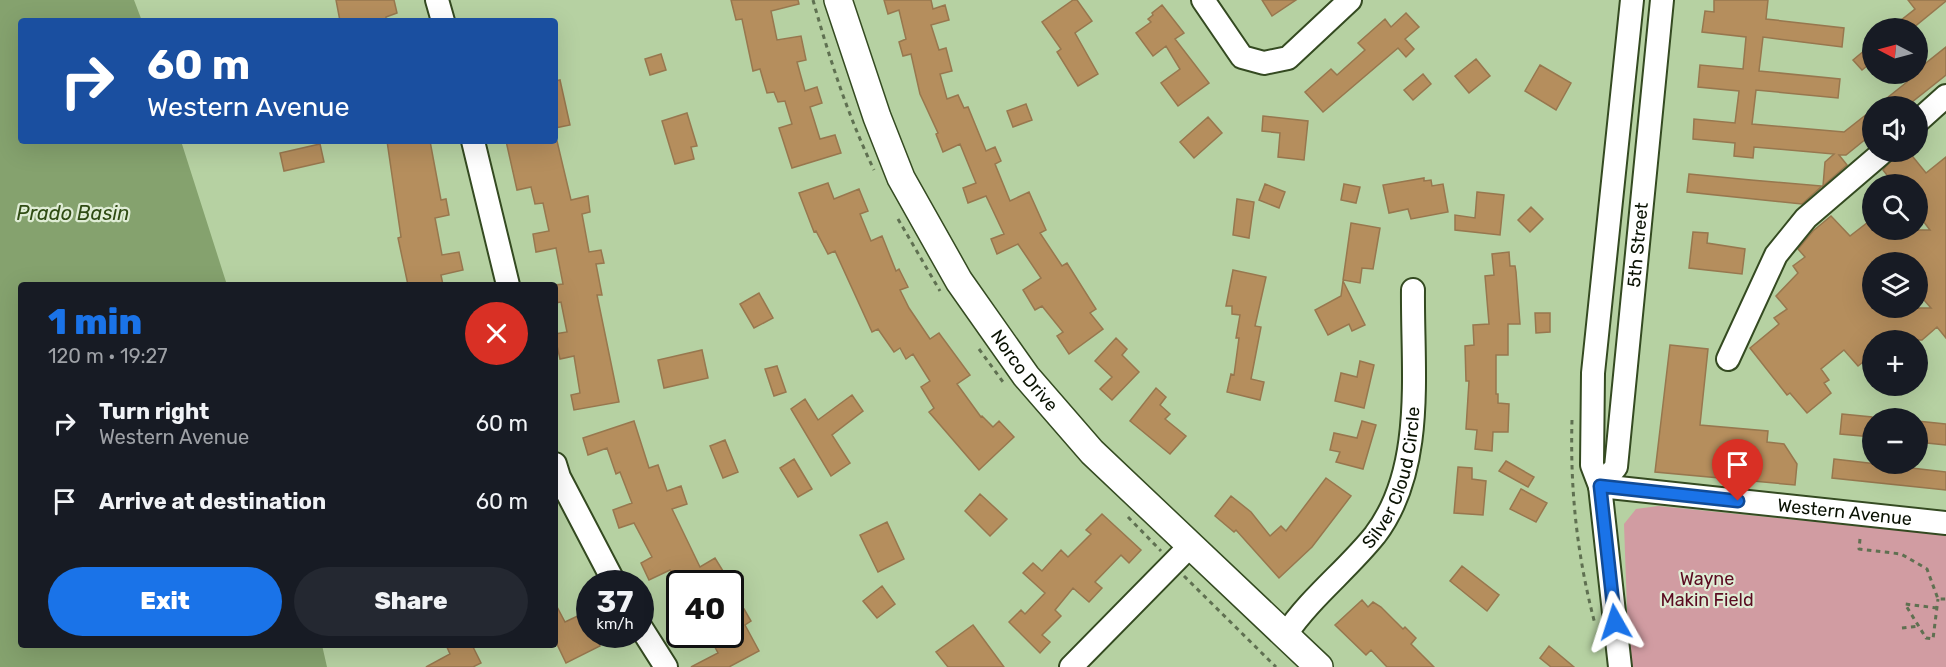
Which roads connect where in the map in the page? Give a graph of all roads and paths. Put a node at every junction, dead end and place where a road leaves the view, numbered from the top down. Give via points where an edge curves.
1 (437, 0) edge
2 (838, 0) edge
3 (1203, 0) edge
4 (1350, 0) edge
5 (1632, 0) edge
6 (1662, 0) edge
7 (441, 18) edge
8 (1946, 96) edge
9 (1928, 112) edge
10 (474, 144) edge
11 (1870, 162) edge
12 (507, 282) edge
13 (1413, 290) dead end
14 (1728, 359) dead end
15 (558, 472) edge
16 (1600, 486) junction
17 (1946, 523) edge
18 (1860, 539) dead end
19 (1190, 546) junction
20 (608, 570) edge
21 (1938, 599) junction
22 (1946, 599) edge
23 (1937, 608) junction
24 (1919, 626) junction
25 (1902, 628) dead end
26 (1286, 634) junction
27 (654, 648) edge
28 (666, 667) edge
29 (1071, 667) edge
30 (1319, 667) edge
31 (1620, 667) edge

1 - 7 street
2 - 19 main road, Norco Drive via 901,178 959,281 1026,376 1063,419
3 - 4 street via 1242,57 1264,63 1288,58
5 - 16 street, 5th Street via 1593,373 1592,465
6 - 16 street, 5th Street via 1616,467
8 - 9 street
10 - 12 street
11 - 14 street via 1806,218 1776,255
13 - 26 street, Silver Cloud Circle via 1412,441 1392,507 1374,535 1301,611
15 - 20 street
16 - 17 street, Western Avenue
16 - 31 street, 5th Street
18 - 21 path via 1859,549 1901,554 1927,569
19 - 26 main road, Norco Drive
19 - 29 street
21 - 22 path
21 - 23 path
23 - 24 path via 1933,639 1926,638
23 - 24 path via 1905,604
24 - 25 path
26 - 30 main road, Norco Drive
27 - 28 street

